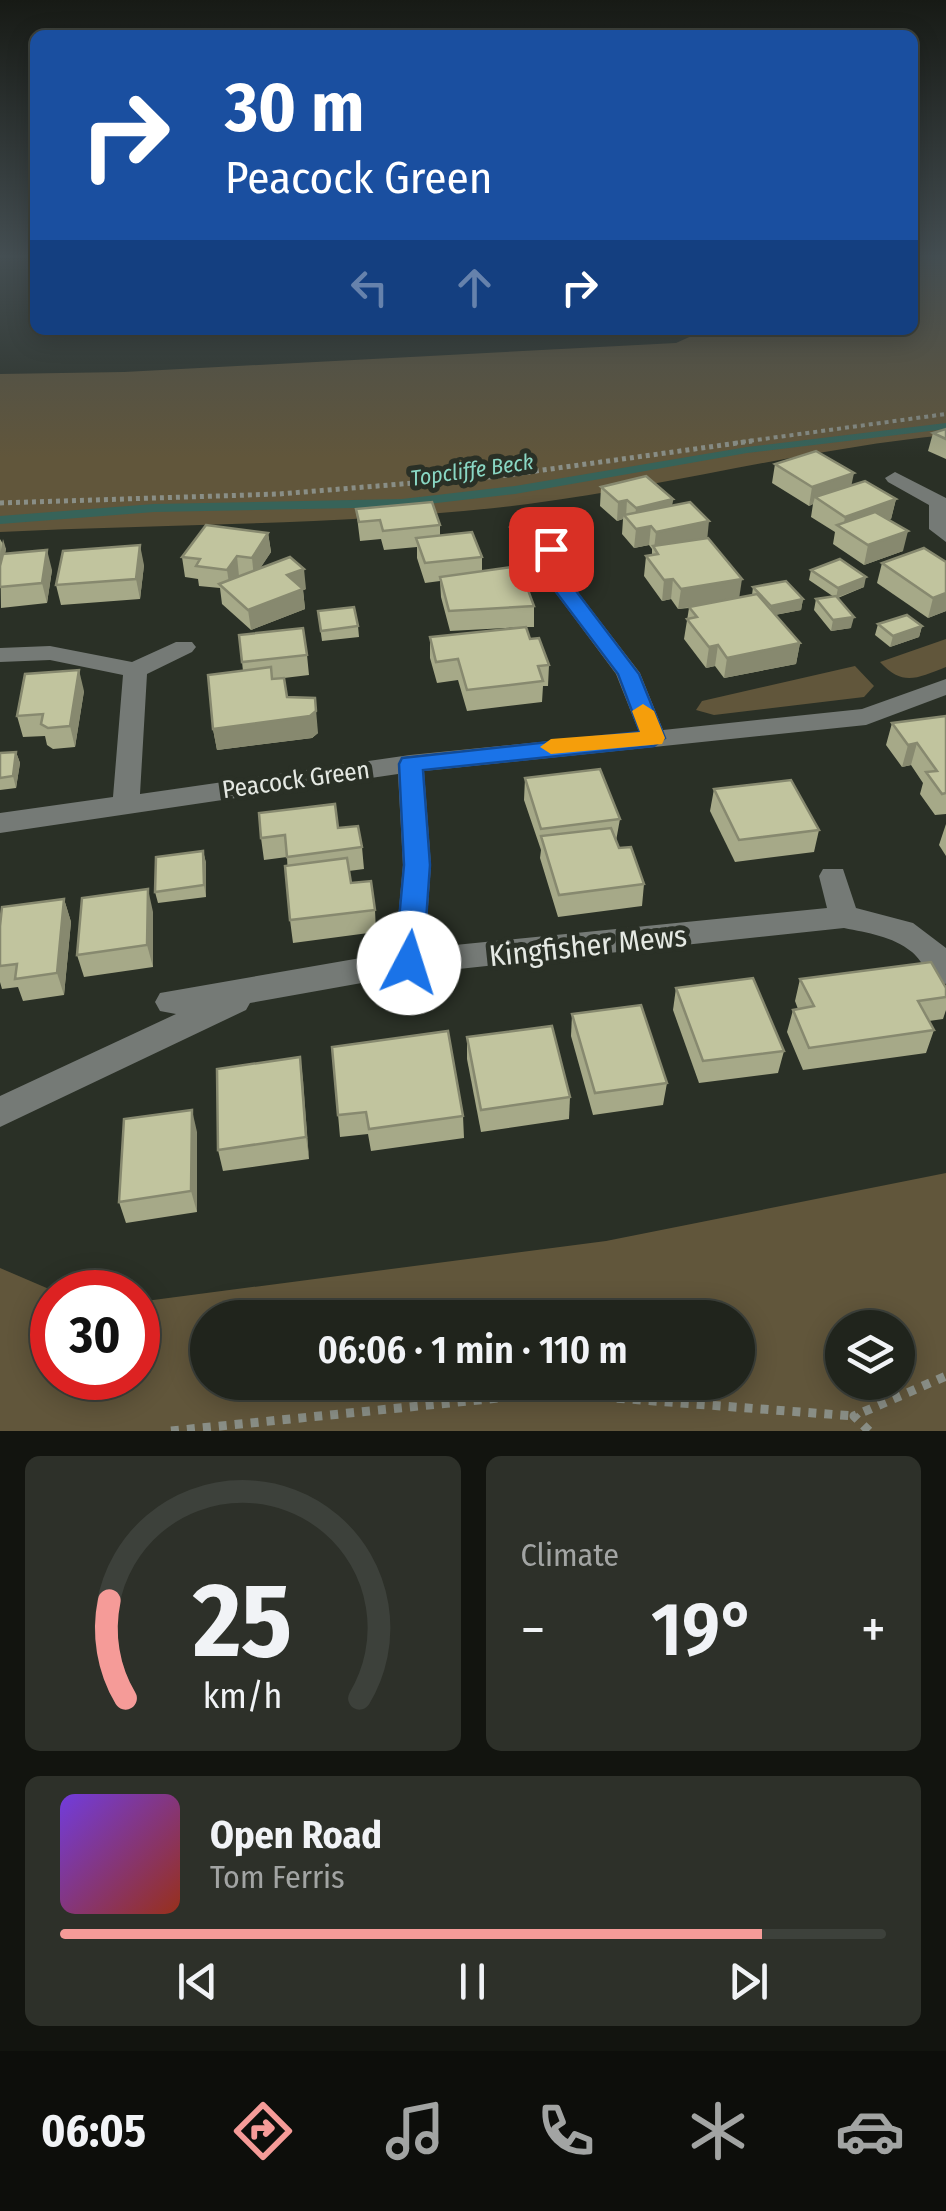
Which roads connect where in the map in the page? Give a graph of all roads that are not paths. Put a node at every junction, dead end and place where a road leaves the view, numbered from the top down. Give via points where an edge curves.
1 (895, 478) dead end
2 (518, 527) dead end
3 (946, 536) edge
4 (184, 647) dead end
5 (0, 654) edge
6 (135, 670) junction
7 (946, 686) edge
8 (654, 738) junction
9 (410, 764) junction
10 (126, 803) junction
11 (0, 823) edge
12 (832, 876) dead end
13 (844, 916) junction
14 (409, 963) junction
15 (946, 972) edge
16 (250, 993) junction
17 (171, 1002) dead end
18 (0, 1112) edge

1 - 3 street via 940,502 939,528
2 - 8 street via 551,549 563,588 628,674
4 - 6 street
5 - 6 street via 50,653
6 - 10 street
7 - 8 street, Peacock Green via 866,717
8 - 9 street, Peacock Green
9 - 10 street, Peacock Green
9 - 14 street via 417,865
10 - 11 street, Peacock Green
12 - 13 street
13 - 14 street, Kingfisher Mews
13 - 15 street, Kingfisher Mews via 907,930
14 - 16 street, Kingfisher Mews
16 - 17 street, Kingfisher Mews
16 - 18 street

